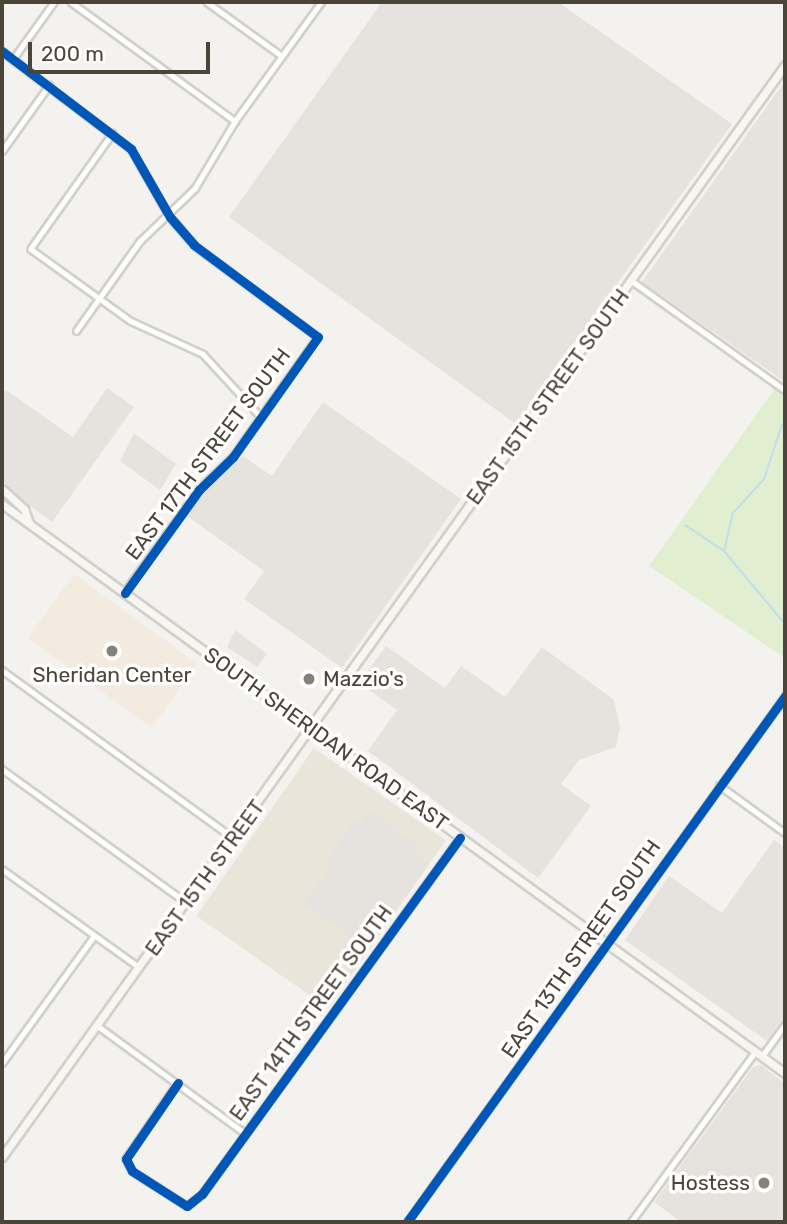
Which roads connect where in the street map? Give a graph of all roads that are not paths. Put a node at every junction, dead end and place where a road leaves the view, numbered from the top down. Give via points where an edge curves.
1 (54, 2) edge
2 (71, 2) edge
3 (207, 2) edge
4 (321, 2) edge
5 (2, 51) edge
6 (282, 56) junction
7 (13, 59) junction
8 (785, 65) edge
9 (49, 85) junction
10 (235, 121) junction
11 (113, 133) junction
12 (2, 151) edge
13 (170, 217) junction
14 (632, 281) junction
15 (99, 299) junction
16 (75, 331) dead end
17 (785, 390) edge
18 (261, 417) junction
19 (2, 489) edge
20 (2, 504) edge
21 (29, 524) junction
22 (124, 593) junction
23 (2, 670) edge
24 (785, 696) edge
25 (311, 728) junction
26 (2, 769) edge
27 (719, 785) junction
28 (785, 834) edge
29 (460, 837) junction
30 (234, 838) junction
31 (2, 869) edge
32 (186, 903) junction
33 (94, 936) junction
34 (608, 944) junction
35 (139, 968) junction
36 (785, 1024) edge
37 (98, 1026) junction
38 (759, 1054) junction
39 (2, 1063) edge
40 (785, 1073) edge
41 (177, 1083) junction
42 (245, 1133) junction
43 (2, 1157) edge
44 (407, 1222) edge
45 (631, 1222) edge

1 - 7 street
2 - 10 street
3 - 6 street
4 - 6 street
5 - 7 street
6 - 10 street
7 - 9 street
8 - 14 main road, EAST 15TH STREET SOUTH
9 - 11 street
9 - 12 street
10 - 13 street via 195,188
11 - 13 street via 146,170
11 - 15 street via 31,249
13 - 15 street via 140,242
13 - 18 street, EAST 17TH STREET SOUTH via 205,255 318,337
14 - 17 street
14 - 25 main road, EAST 15TH STREET SOUTH
15 - 16 street
15 - 18 street via 131,321 203,354
18 - 22 street, EAST 17TH STREET SOUTH via 233,457 198,490
19 - 21 main road via 24,509
20 - 21 main road, SOUTH SHERIDAN ROAD EAST
21 - 22 main road, SOUTH SHERIDAN ROAD EAST
22 - 25 main road, SOUTH SHERIDAN ROAD EAST
23 - 30 street
24 - 27 street, EAST 13TH STREET SOUTH
25 - 29 main road, SOUTH SHERIDAN ROAD EAST
25 - 30 main road, EAST 15TH STREET
26 - 32 street
27 - 28 street
27 - 34 street, EAST 13TH STREET SOUTH
29 - 34 main road, SOUTH SHERIDAN ROAD EAST
29 - 42 street, EAST 14TH STREET SOUTH
30 - 32 main road, EAST 15TH STREET
31 - 33 street
32 - 35 main road, EAST 15TH STREET
33 - 35 street
33 - 39 street
34 - 38 main road, SOUTH SHERIDAN ROAD EAST
34 - 44 street, EAST 13TH STREET SOUTH
35 - 37 main road, EAST 15TH STREET
36 - 38 street
37 - 41 street
37 - 43 main road
38 - 40 main road, SOUTH SHERIDAN ROAD EAST
38 - 45 street
41 - 42 street
41 - 42 street, EAST 14TH STREET SOUTH via 126,1159 132,1171 187,1206 202,1194

